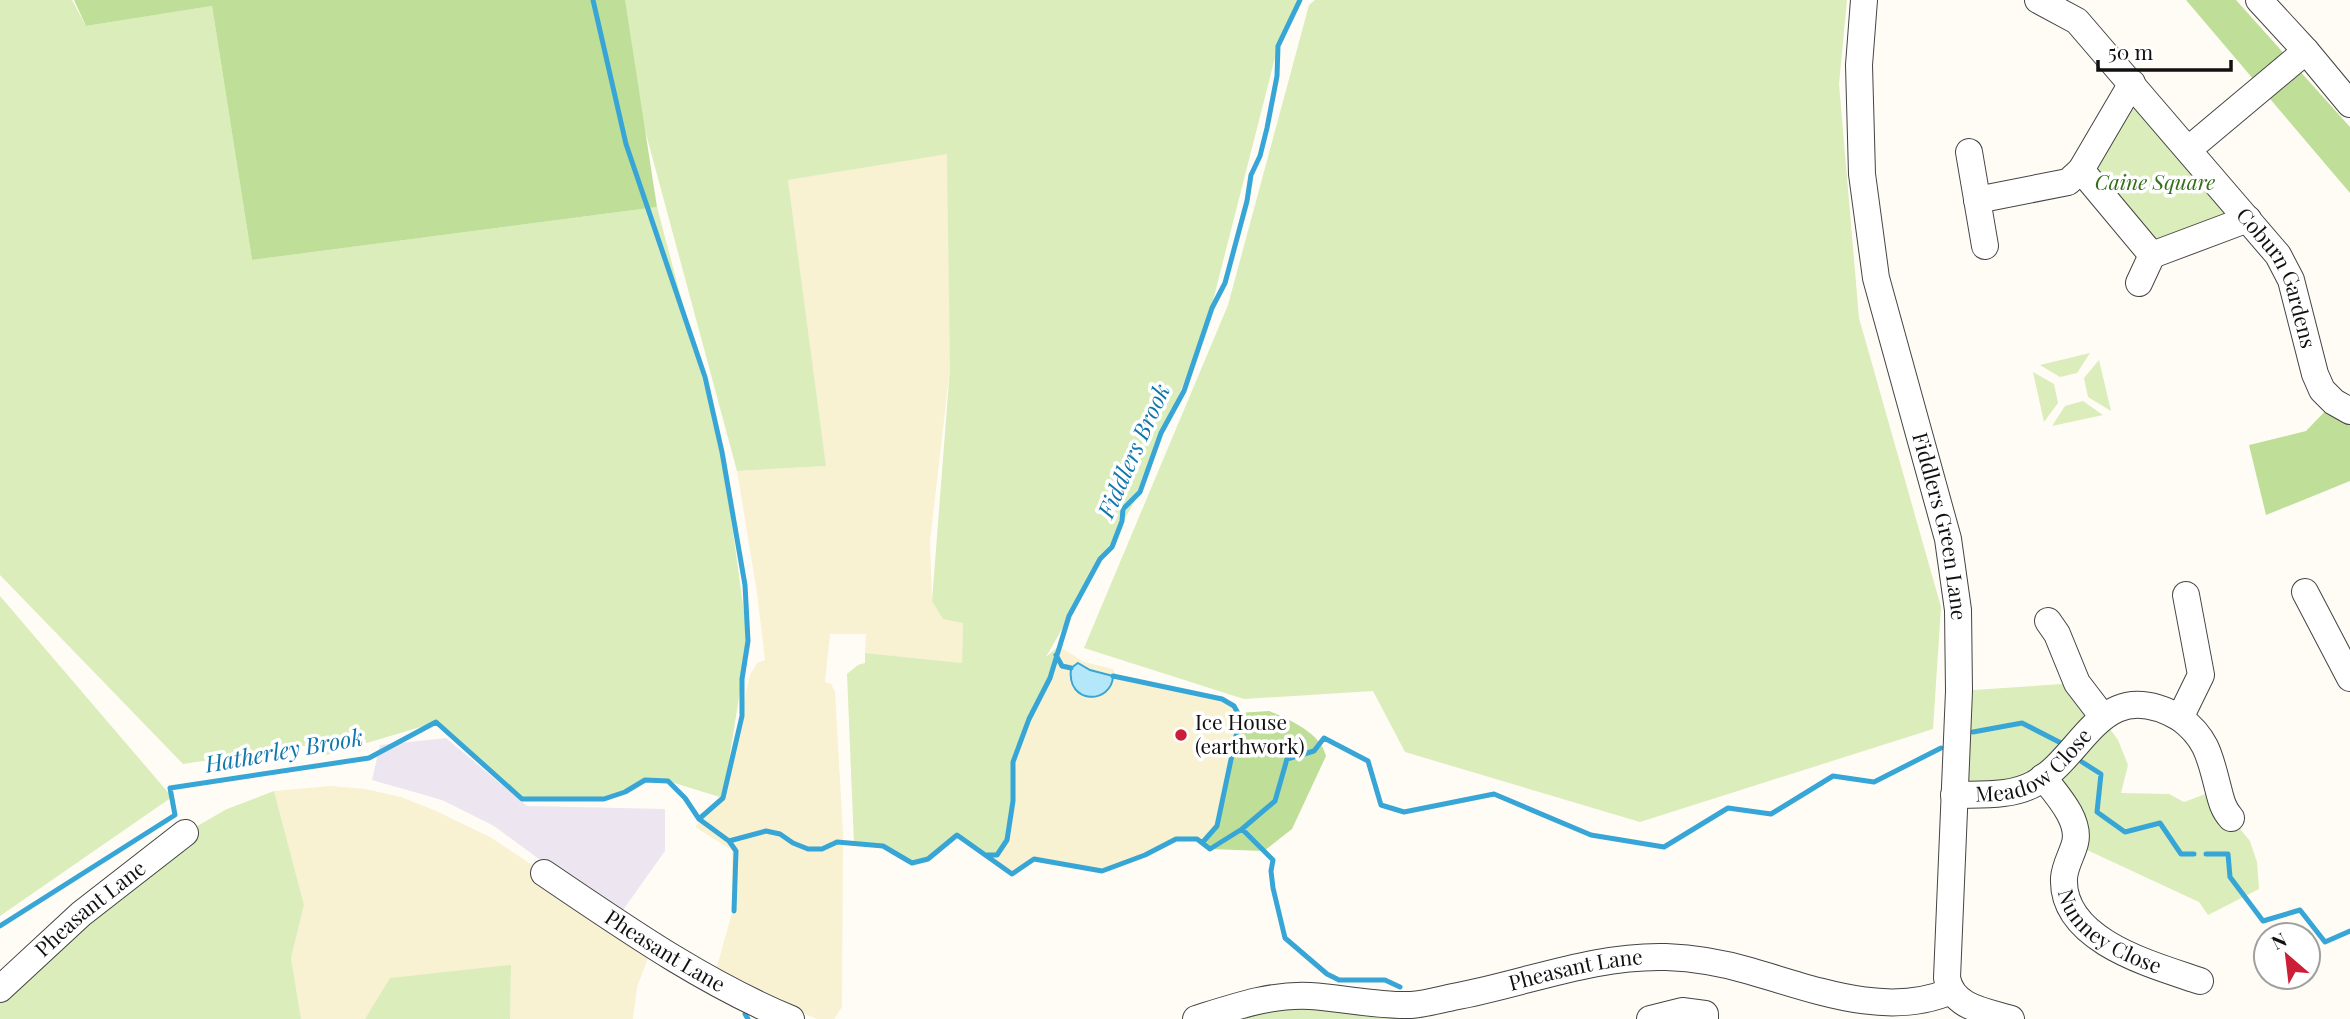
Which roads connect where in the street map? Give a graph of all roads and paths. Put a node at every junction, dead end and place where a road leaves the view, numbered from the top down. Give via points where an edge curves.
1 (1864, 0) edge
2 (2038, 0) edge
3 (2259, 0) edge
4 (2306, 51) junction
5 (2132, 83) junction
6 (2350, 104) edge
7 (2189, 149) junction
8 (1969, 152) dead end
9 (2081, 170) junction
10 (1977, 200) junction
11 (2248, 219) junction
12 (1985, 246) dead end
13 (2152, 255) junction
14 (2139, 283) dead end
15 (2350, 411) edge
16 (2305, 592) dead end
17 (2196, 609) dead end
18 (2059, 629) dead end
19 (2350, 678) edge
20 (2103, 717) junction
21 (2180, 718) junction
22 (2043, 777) junction
23 (1954, 795) junction
24 (2231, 818) dead end
25 (185, 833) dead end
26 (544, 873) dead end
27 (2200, 981) dead end
28 (0, 989) edge
29 (1951, 991) junction
30 (1711, 1017) edge
31 (791, 1019) edge
32 (1196, 1019) edge
33 (1650, 1019) edge
34 (2011, 1019) edge

1 - 23 street, Fiddlers Green Lane via 1859,65 1862,174 1876,278 1948,540 1958,610
2 - 5 street, Coburn Gardens via 2077,21
3 - 4 street
4 - 6 street
4 - 7 street
5 - 7 street, Coburn Gardens
5 - 9 street
7 - 11 street, Coburn Gardens
8 - 10 street
9 - 10 street via 2068,183
9 - 13 street
10 - 12 street
11 - 13 street
11 - 15 street, Coburn Gardens via 2286,266 2322,390
13 - 14 street
16 - 19 street
17 - 21 street via 2201,675
18 - 20 street, Meadow Close via 2077,683
20 - 21 street, Meadow Close via 2123,708 2146,706
20 - 22 street, Meadow Close
21 - 24 street, Meadow Close via 2207,748 2222,805
22 - 23 street, Meadow Close via 2019,790
22 - 27 street, Nunney Close via 2075,828 2076,841 2064,876 2066,898 2076,917 2110,945
23 - 29 street, Fiddlers Green Lane via 1947,970
25 - 28 street, Pheasant Lane via 81,914
26 - 31 street, Pheasant Lane via 684,966
29 - 32 street, Pheasant Lane via 1936,999 1862,1000 1804,989 1724,964 1638,958 1411,1005 1287,997 1250,1001
29 - 34 street via 1965,1005
30 - 33 street via 1682,1011

